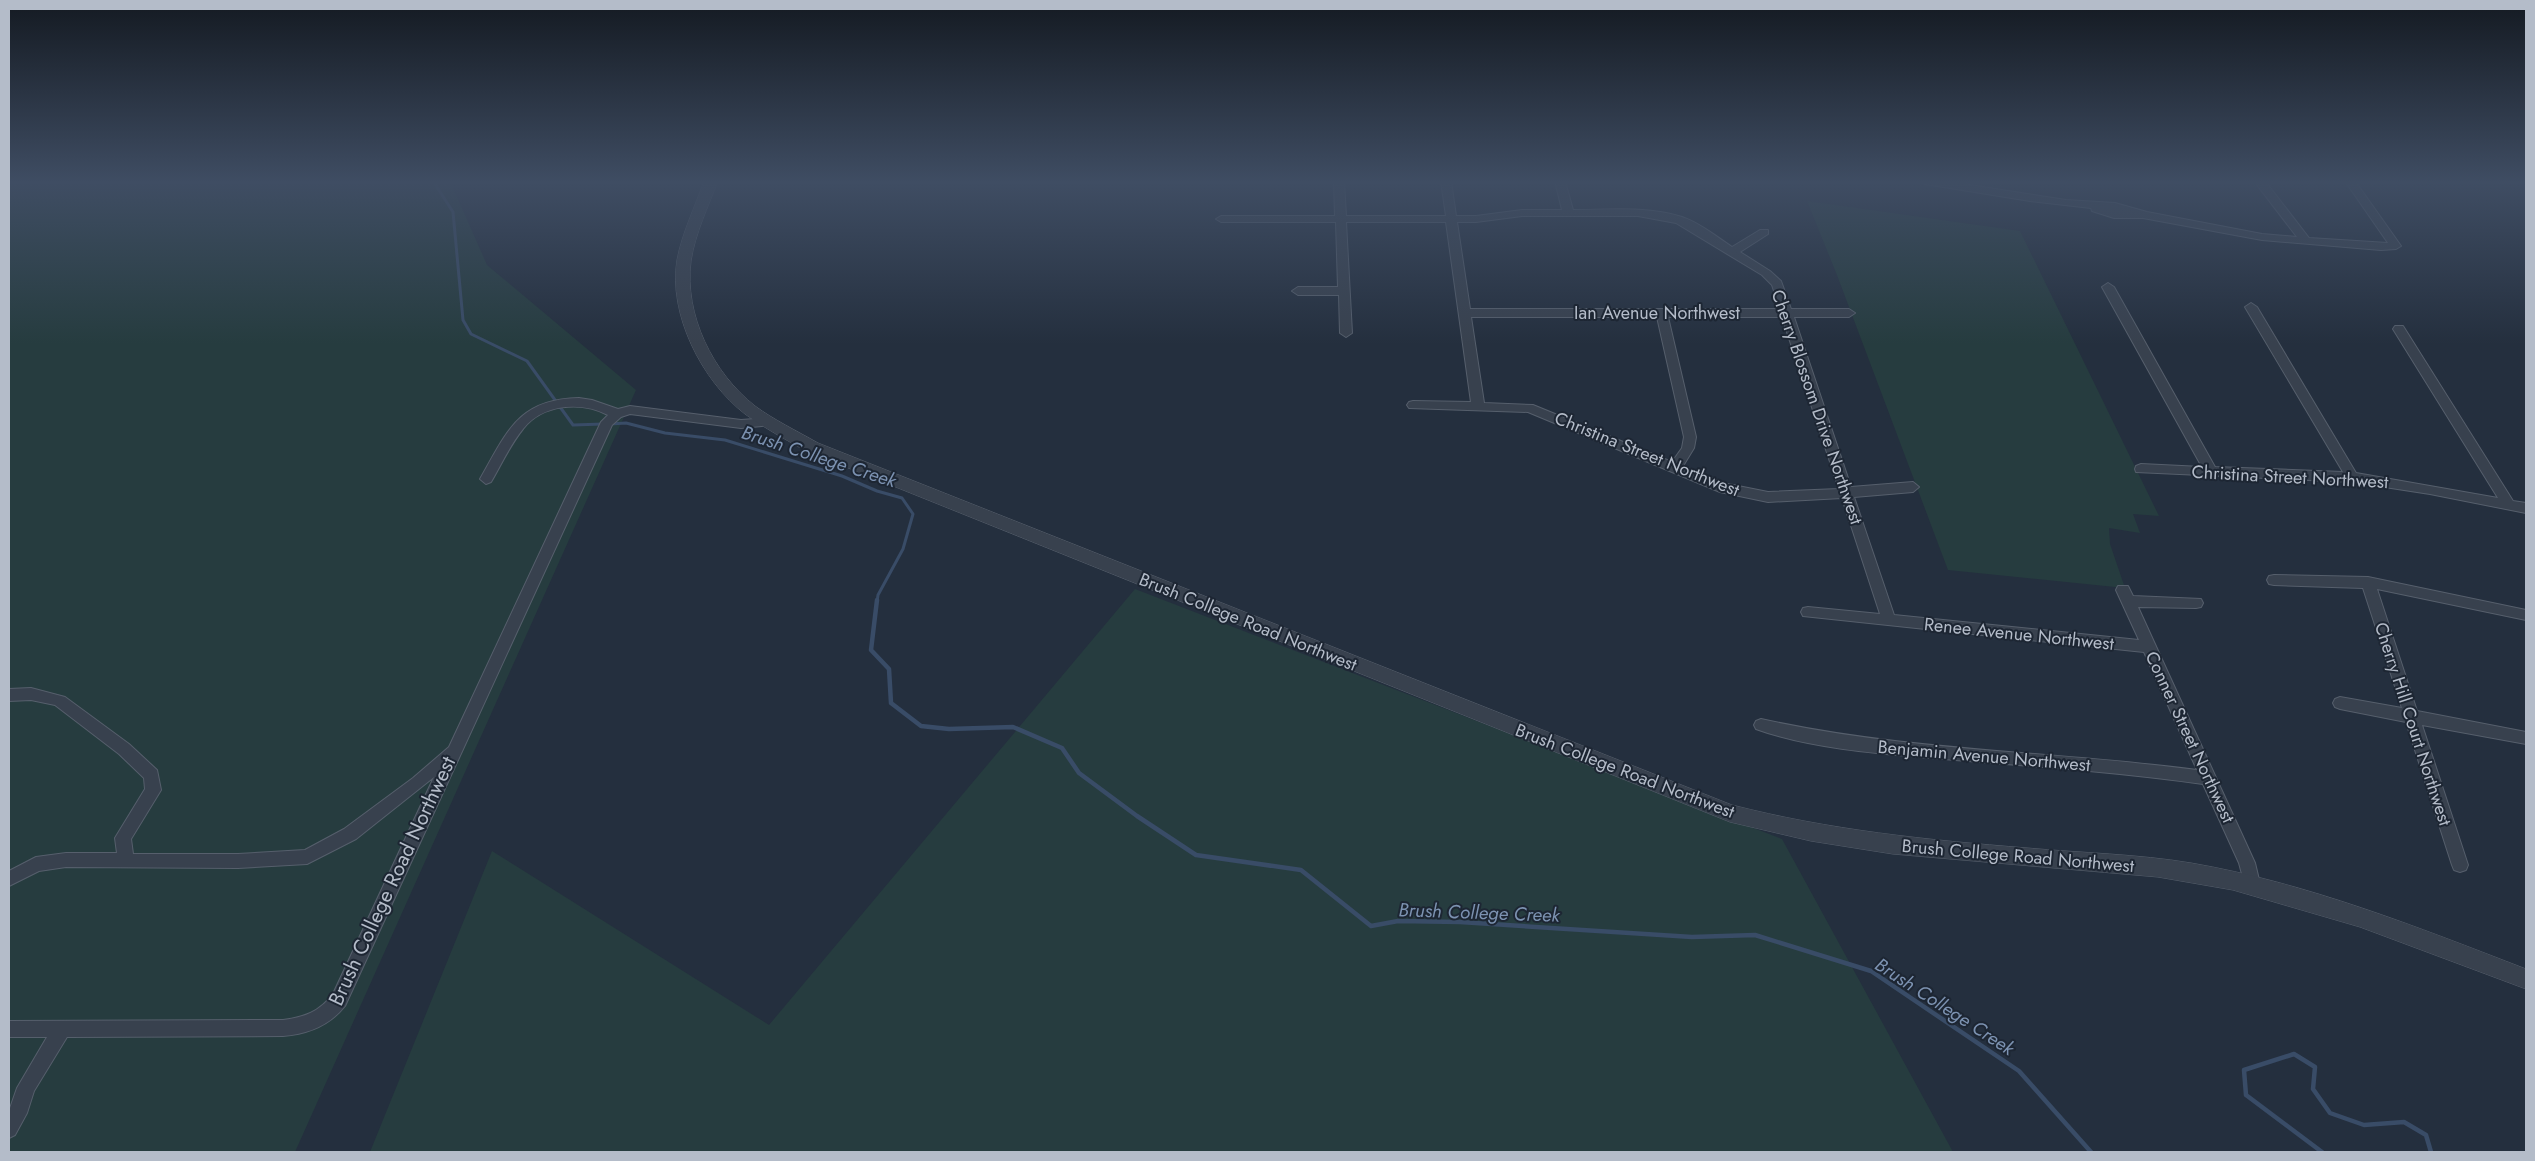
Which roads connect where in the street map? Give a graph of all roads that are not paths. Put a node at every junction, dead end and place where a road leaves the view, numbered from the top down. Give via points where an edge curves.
1 (691, 235) edge
2 (1341, 235) edge
3 (1453, 235) edge
4 (1704, 235) edge
5 (1759, 235) edge
6 (2257, 235) edge
7 (2301, 235) edge
8 (2388, 235) edge
9 (2306, 241) junction
10 (1732, 252) junction
11 (2108, 287) dead end
12 (1298, 291) dead end
13 (1344, 291) junction
14 (2251, 307) dead end
15 (1465, 313) junction
16 (1788, 313) junction
17 (1849, 313) dead end
18 (1662, 314) junction
19 (2399, 329) dead end
20 (1346, 334) dead end
21 (1413, 405) dead end
22 (1478, 405) junction
23 (617, 414) junction
24 (764, 419) junction
25 (1675, 468) junction
26 (2141, 469) dead end
27 (2211, 471) junction
28 (2352, 477) junction
29 (486, 479) dead end
30 (1913, 487) dead end
31 (1846, 491) junction
32 (2509, 505) junction
33 (2526, 508) edge
34 (2274, 580) dead end
35 (2368, 582) junction
36 (2196, 603) dead end
37 (1808, 612) dead end
38 (2526, 615) edge
39 (1889, 620) junction
40 (2149, 647) junction
41 (9, 694) edge
42 (2340, 703) dead end
43 (2411, 716) junction
44 (1761, 725) dead end
45 (2526, 738) edge
46 (456, 748) junction
47 (2208, 778) junction
48 (126, 861) junction
49 (2460, 865) dead end
50 (9, 879) edge
51 (2252, 884) junction
52 (2526, 979) edge
53 (9, 1029) edge
54 (62, 1029) junction
55 (9, 1129) edge

1 - 24 street, Brush College Road Northwest via 684,261 683,287 692,330 706,359 727,387
2 - 13 street
3 - 15 street
4 - 10 street, Cherry Blossom Drive Northwest
5 - 10 street
6 - 9 street
7 - 9 street
8 - 9 street via 2396,246
10 - 16 street, Cherry Blossom Drive Northwest via 1766,273 1777,284
11 - 27 street
12 - 13 street
13 - 20 street
14 - 28 street
15 - 18 street, Ian Avenue Northwest
15 - 22 street
16 - 17 street, Ian Avenue Northwest
16 - 18 street, Ian Avenue Northwest
16 - 31 street, Cherry Blossom Drive Northwest
18 - 25 street via 1690,437 1688,448
19 - 32 street
21 - 22 street, Christina Street Northwest
22 - 25 street, Christina Street Northwest via 1529,408
23 - 24 street via 630,410 649,411 741,424 758,423
23 - 29 street via 608,408 586,403 558,404 539,409 518,426
23 - 46 street, Brush College Road Northwest via 604,426
24 - 51 street, Brush College Road Northwest via 797,440 863,468 1730,812 1830,836 1901,846 2156,868
25 - 31 street, Christina Street Northwest via 1720,487 1768,497
26 - 27 street, Christina Street Northwest
27 - 28 street, Christina Street Northwest
28 - 32 street, Christina Street Northwest
30 - 31 street, Christina Street Northwest
31 - 39 street, Cherry Blossom Drive Northwest
32 - 33 street, Christina Street Northwest
34 - 35 street
35 - 38 street via 2424,591
35 - 43 street, Cherry Hill Court Northwest
36 - 40 street, Conner Street Northwest via 2125,596
37 - 39 street, Renee Avenue Northwest
39 - 40 street, Renee Avenue Northwest
40 - 47 street, Conner Street Northwest
41 - 48 street via 31,694 60,702 152,774 154,790 123,838
42 - 43 street
43 - 45 street
43 - 49 street, Cherry Hill Court Northwest
44 - 47 street, Benjamin Avenue Northwest via 1881,748 2130,768
46 - 48 street, Brush College Road Northwest via 418,784 350,834 307,857
46 - 54 street, Brush College Road Northwest via 331,1012 301,1027
47 - 51 street, Conner Street Northwest via 2247,863
48 - 50 street, Brush College Road Northwest via 102,859 36,864
51 - 52 street, Brush College Road Northwest via 2362,919
53 - 54 street, Brush College Road Northwest
54 - 55 street via 30,1081

